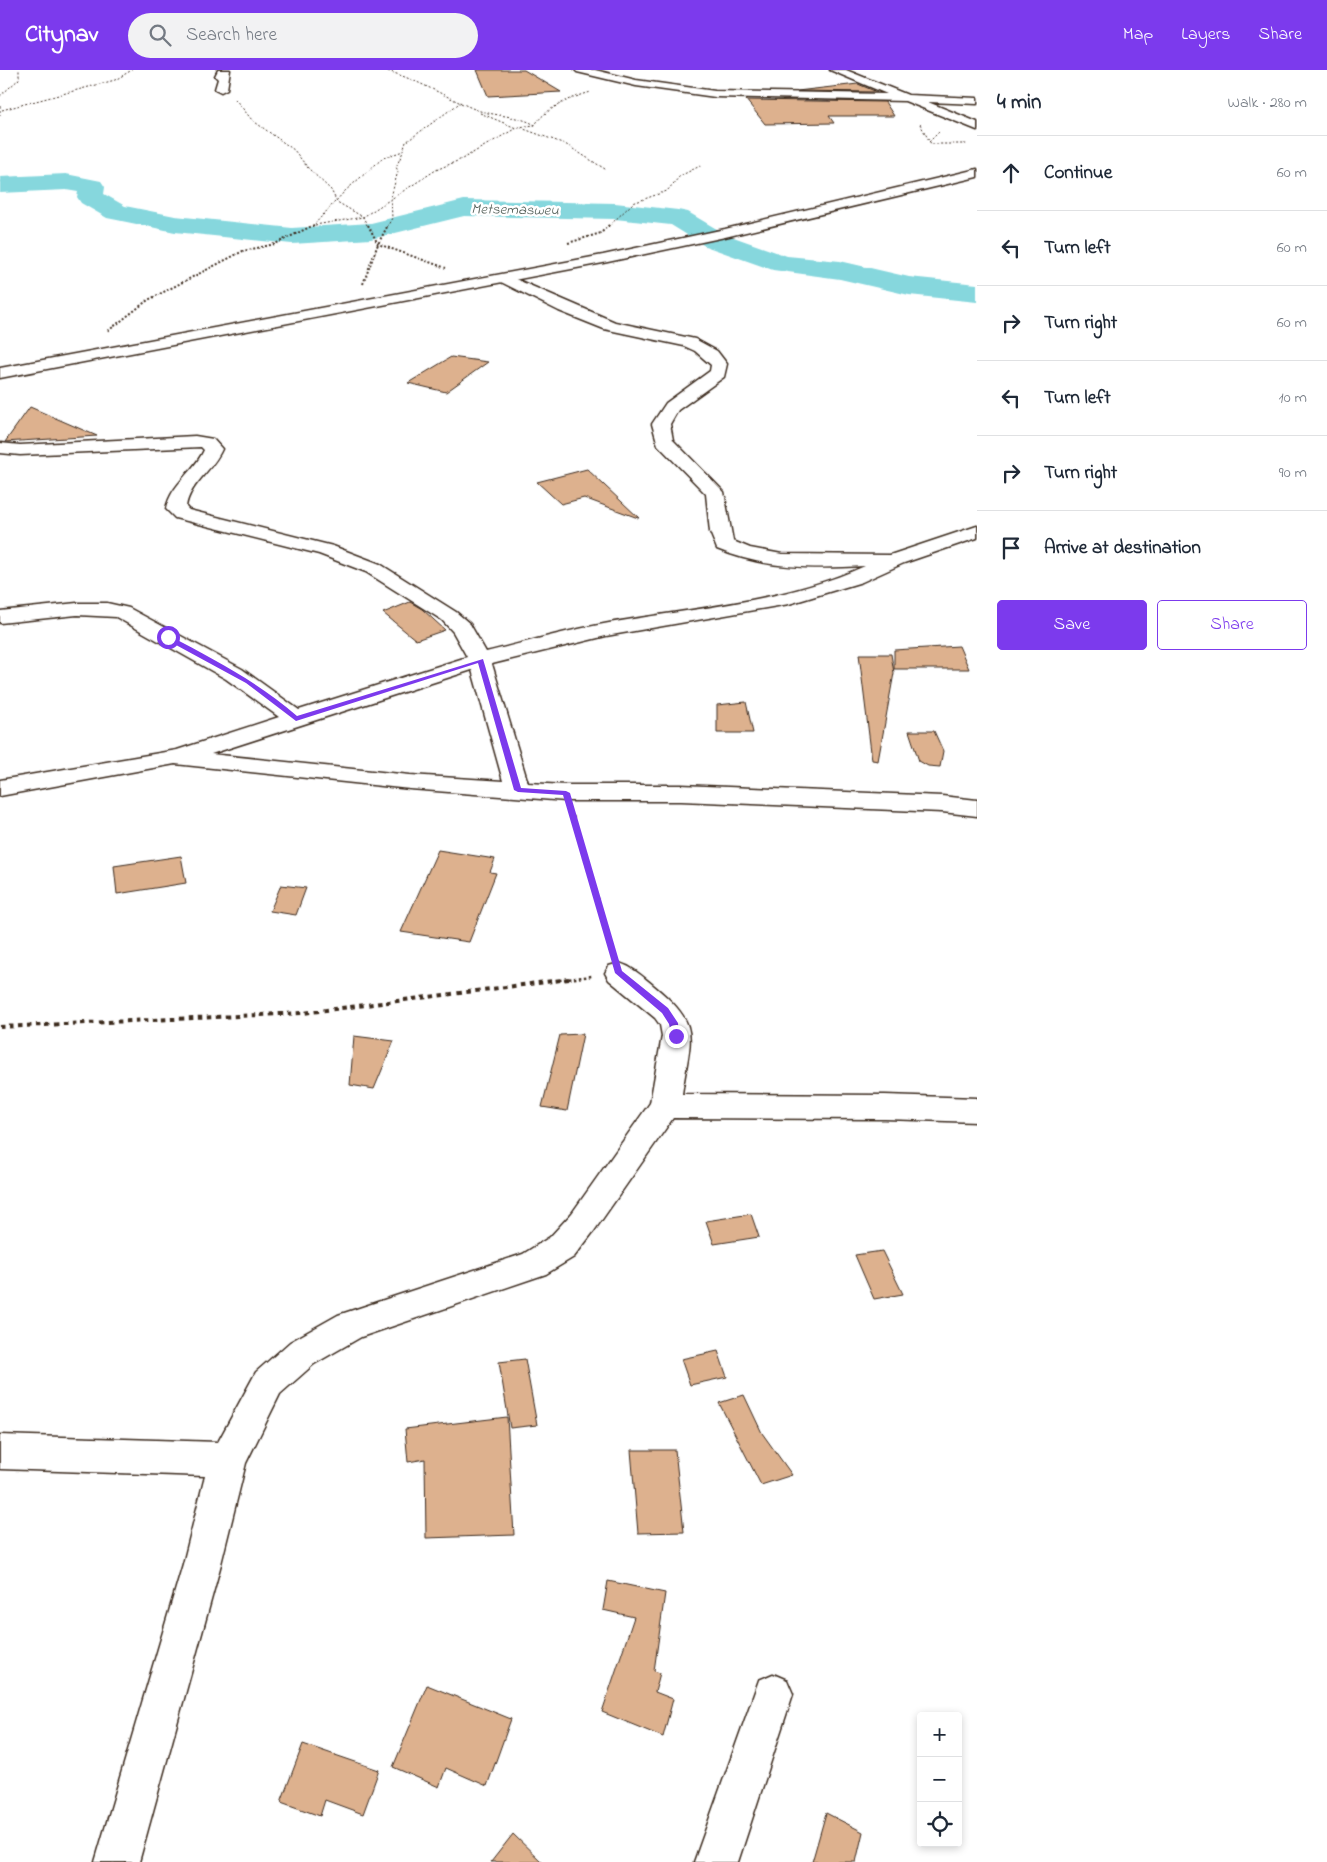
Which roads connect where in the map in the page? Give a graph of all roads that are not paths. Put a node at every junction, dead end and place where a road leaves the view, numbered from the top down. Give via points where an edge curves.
1 (224, 70) edge
2 (581, 70) edge
3 (649, 70) edge
4 (836, 70) edge
5 (874, 73) dead end
6 (857, 76) junction
7 (630, 82) junction
8 (221, 89) dead end
9 (904, 98) junction
10 (977, 101) edge
11 (977, 126) edge
12 (977, 173) edge
13 (506, 279) junction
14 (0, 374) edge
15 (0, 448) edge
16 (977, 532) edge
17 (897, 559) junction
18 (0, 617) edge
19 (480, 660) junction
20 (296, 719) junction
21 (175, 757) junction
22 (0, 788) edge
23 (518, 790) junction
24 (977, 808) edge
25 (619, 973) road end
26 (665, 1106) junction
27 (977, 1110) edge
28 (0, 1452) edge
29 (228, 1460) junction
30 (773, 1694) dead end
31 (117, 1862) edge
32 (716, 1862) edge

1 - 8 street
2 - 7 street
3 - 7 street
4 - 6 street
5 - 6 street
6 - 9 street
7 - 9 street via 734,96
9 - 10 street
9 - 11 street
12 - 13 street via 721,234
13 - 14 street
13 - 17 street via 596,321 687,343 706,349 714,356 720,364 718,373 672,408 661,424 664,441 715,492 724,545 770,559 808,562
15 - 19 street via 208,443 213,448 211,457 176,503 176,509 182,514 326,550 373,568 450,616 462,629
16 - 17 street
17 - 19 street via 855,578 782,600 606,630
18 - 20 street via 82,608 122,612 249,682
19 - 20 street
19 - 23 street
20 - 21 street
21 - 22 street
21 - 23 street
23 - 24 street via 681,793
25 - 26 street via 665,1011 674,1023 676,1036
26 - 27 street
26 - 29 street via 562,1247 534,1264 350,1326 302,1353 268,1383
28 - 29 street
29 - 31 street via 202,1564
30 - 32 street

